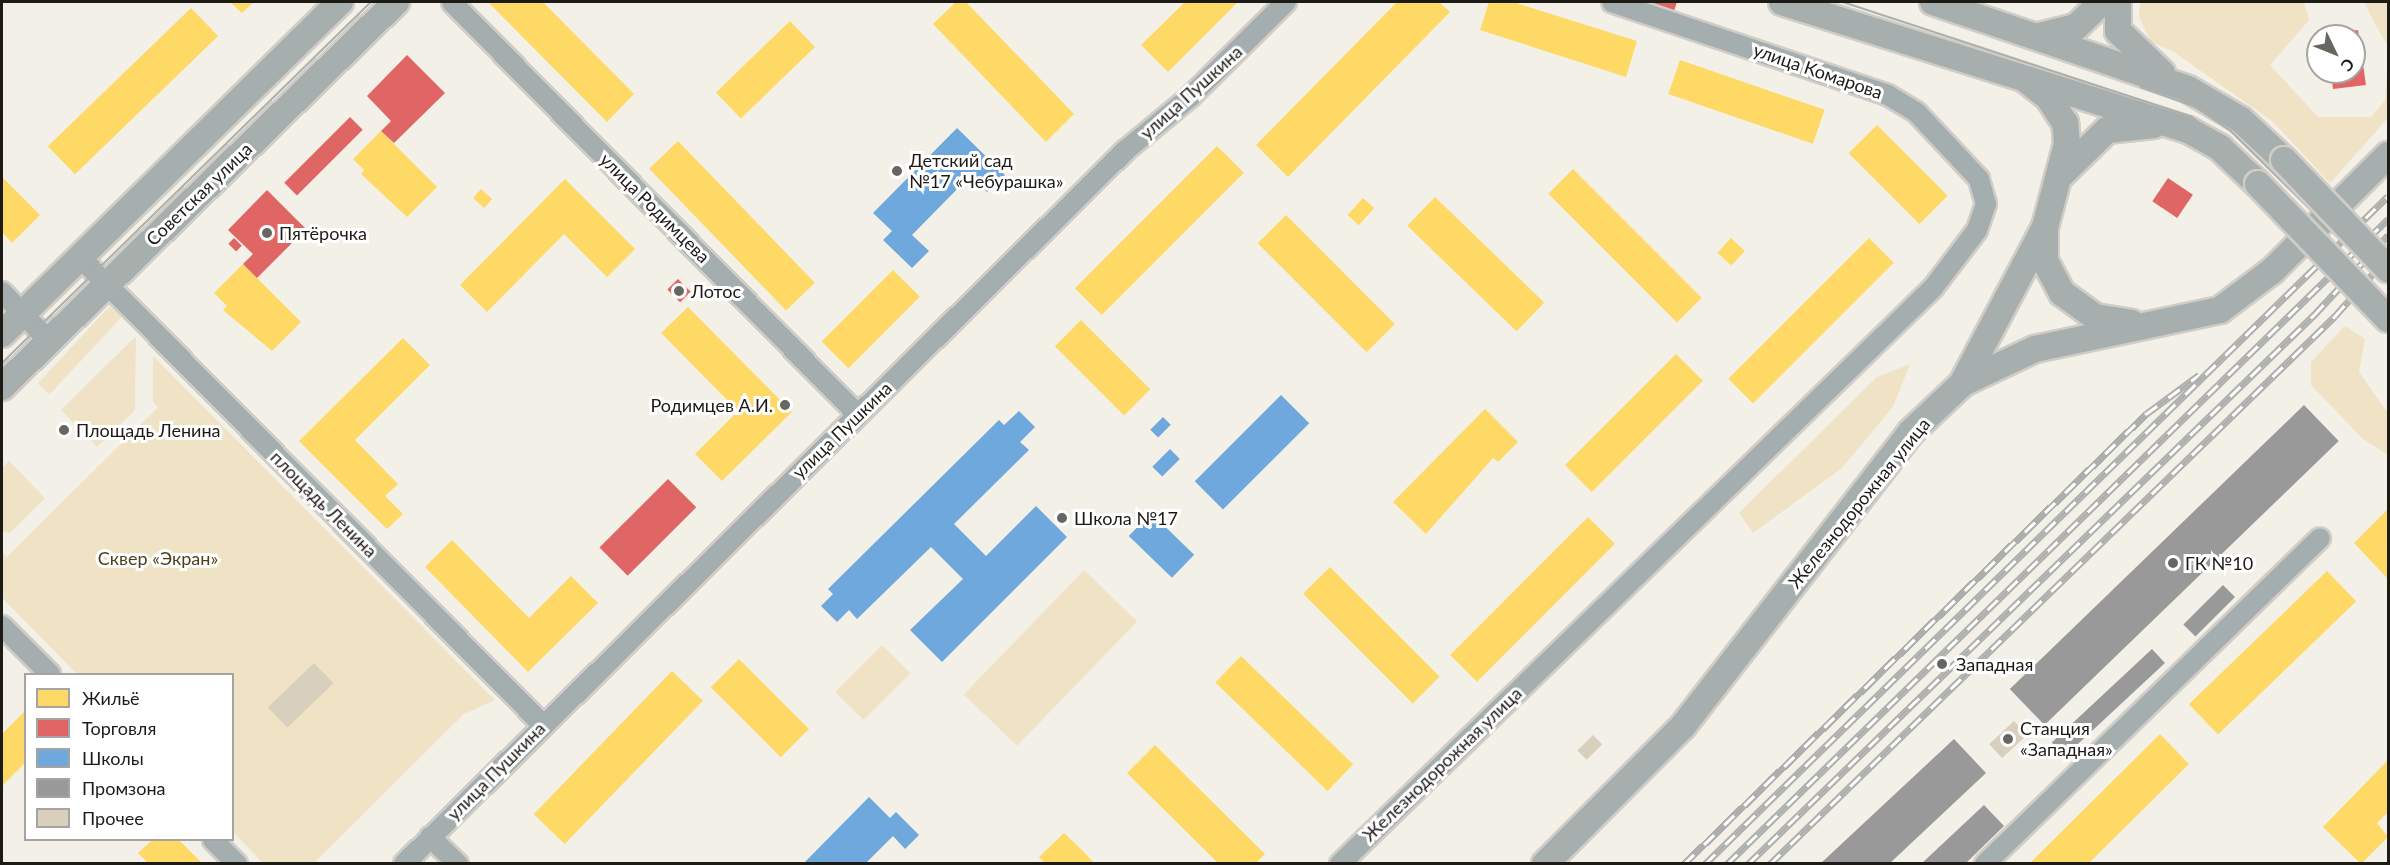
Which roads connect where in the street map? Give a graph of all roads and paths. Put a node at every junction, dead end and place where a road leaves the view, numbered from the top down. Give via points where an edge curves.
1 (340, 2) edge
2 (396, 2) edge
3 (452, 2) edge
4 (1286, 2) edge
5 (1612, 2) edge
6 (1782, 2) edge
7 (1933, 2) edge
8 (2102, 2) edge
9 (2118, 2) edge
10 (2038, 36) junction
11 (2016, 72) junction
12 (2188, 89) junction
13 (2172, 124) junction
14 (2388, 155) edge
15 (2060, 177) junction
16 (2045, 227) junction
17 (80, 257) junction
18 (2388, 269) edge
19 (107, 284) junction
20 (1933, 288) joint
21 (2, 292) edge
22 (22, 314) junction
23 (2388, 319) edge
24 (2186, 321) junction
25 (2, 334) edge
26 (49, 341) junction
27 (1963, 382) junction
28 (2, 387) edge
29 (858, 415) junction
30 (2320, 538) dead end
31 (2, 626) edge
32 (48, 673) edge
33 (542, 724) junction
34 (430, 837) junction
35 (214, 841) edge
36 (237, 864) edge
37 (404, 864) edge
38 (458, 864) edge
39 (1340, 864) edge
40 (1545, 864) edge
41 (1985, 864) edge

1 - 17 main road
2 - 19 main road, Советская улица
3 - 29 street, улица Родимцева
4 - 29 street, улица Пушкина via 1190,97 1126,150
5 - 20 street, улица Комарова via 1856,82 1916,112 1979,179 1986,204 1977,230
6 - 11 main road
7 - 10 main road
8 - 10 main road via 2076,27
9 - 12 main road via 2118,31 2150,65
10 - 12 main road
11 - 13 main road
11 - 15 main road via 2048,97 2065,123 2067,144
12 - 18 main road, bridge via 2241,120
13 - 15 main road via 2107,130
13 - 23 main road, bridge via 2220,148
14 - 24 main road, Железнодорожная улица via 2244,296
15 - 16 main road
16 - 24 main road via 2045,261 2062,293 2078,308 2121,323
16 - 27 main road
17 - 19 street, площадь Ленина
17 - 22 main road
19 - 26 main road, Советская улица
19 - 33 street, площадь Ленина
20 - 39 street, Железнодорожная улица
21 - 22 street
22 - 25 main road
22 - 26 street
24 - 27 main road, Железнодорожная улица via 2035,349
26 - 28 main road, Советская улица
27 - 40 main road, Железнодорожная улица via 1911,432 1683,726
29 - 33 street, улица Пушкина
30 - 41 street
31 - 32 street
33 - 34 street, улица Пушкина
34 - 37 street, улица Пушкина
34 - 38 street
35 - 36 street

